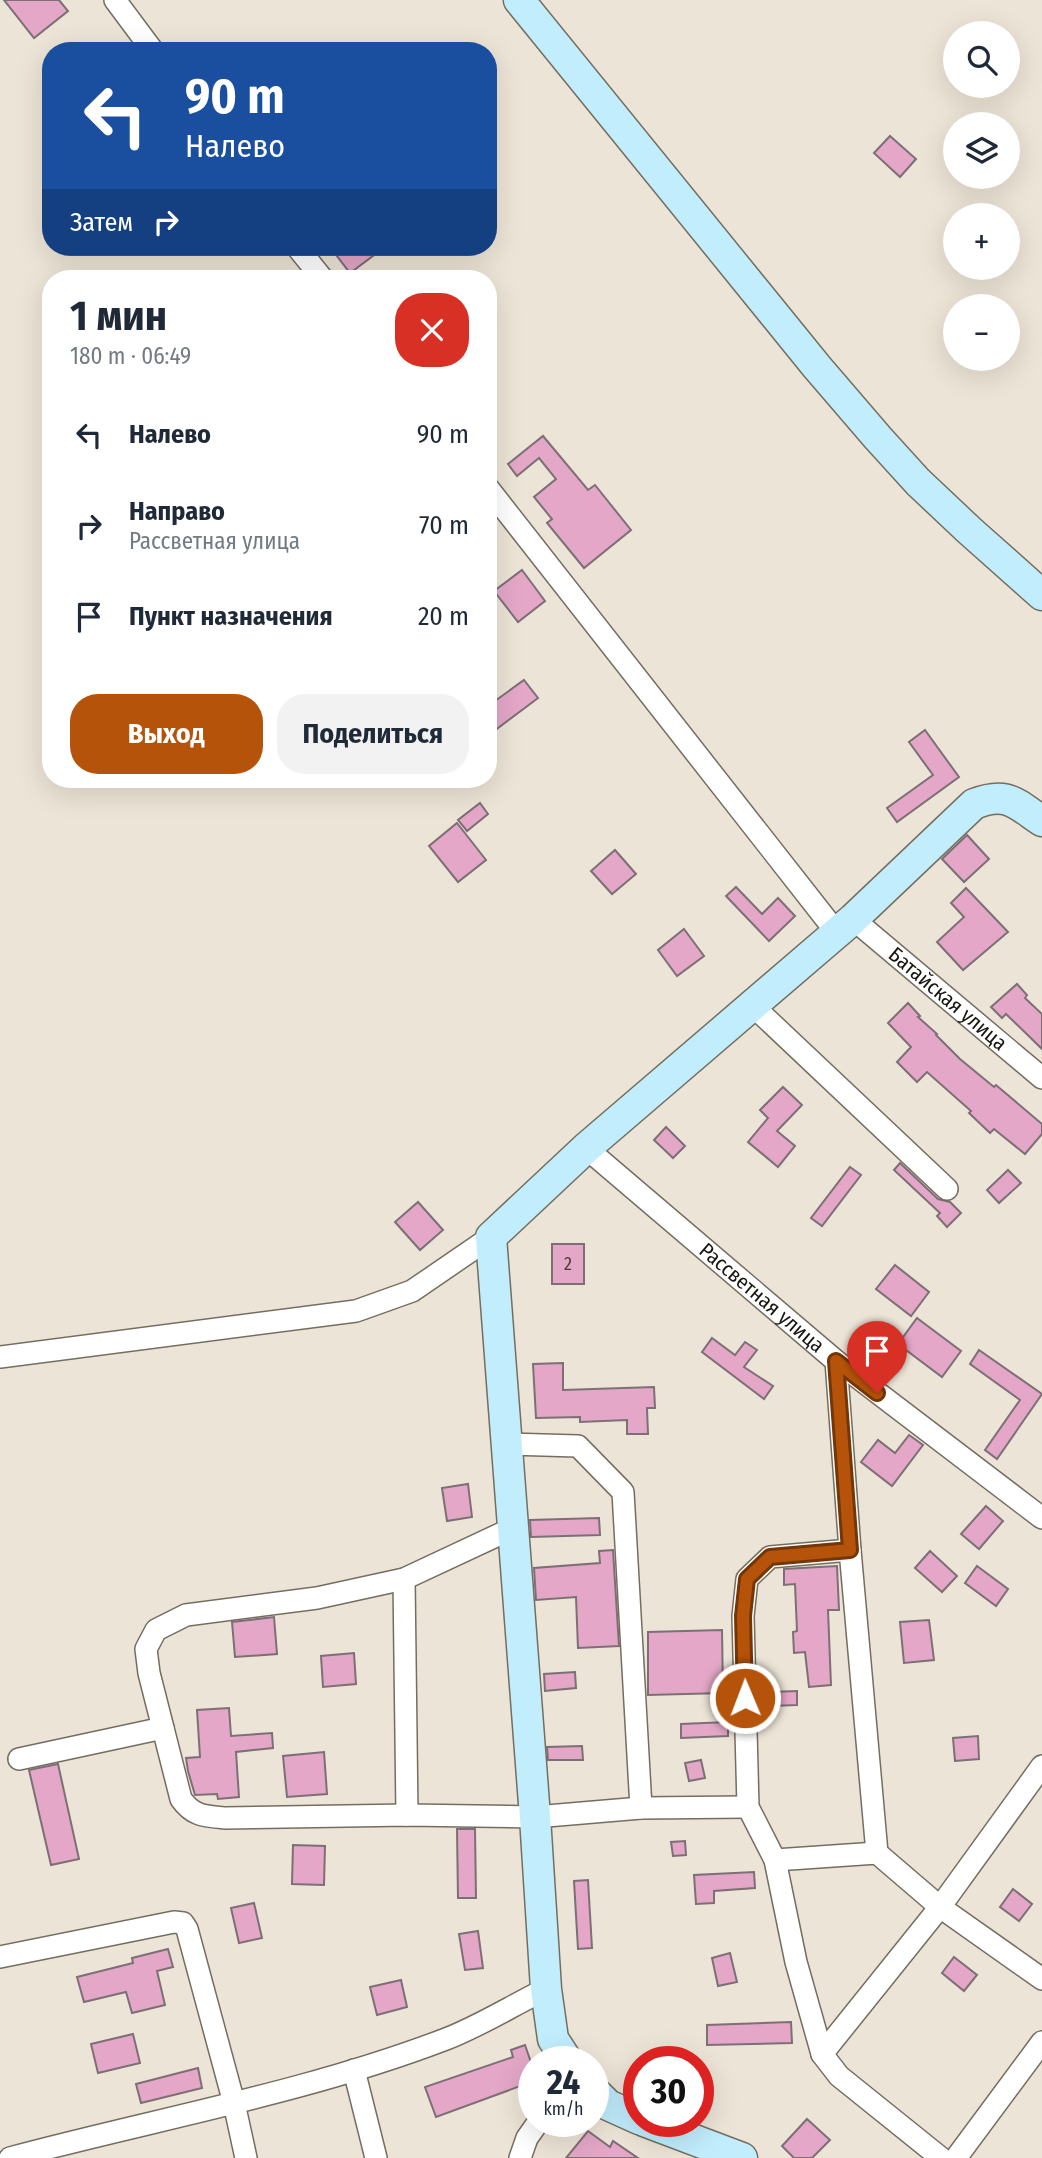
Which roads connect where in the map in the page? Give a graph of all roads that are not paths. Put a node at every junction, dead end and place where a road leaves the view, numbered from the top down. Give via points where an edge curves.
1 (115, 0) edge
2 (519, 0) edge
3 (146, 42) edge
4 (304, 256) edge
5 (316, 270) edge
6 (497, 499) edge
7 (1042, 595) edge
8 (1042, 821) edge
9 (845, 926) junction
10 (752, 1005) junction
11 (1042, 1079) edge
12 (586, 1148) junction
13 (947, 1189) dead end
14 (491, 1237) junction
15 (0, 1357) edge
16 (836, 1361) junction
17 (507, 1444) junction
18 (1042, 1518) edge
19 (513, 1528) junction
20 (850, 1550) junction
21 (404, 1578) junction
22 (163, 1728) junction
23 (19, 1759) dead end
24 (1042, 1766) edge
25 (748, 1807) junction
26 (641, 1808) junction
27 (407, 1815) junction
28 (536, 1817) junction
29 (877, 1853) junction
30 (775, 1860) junction
31 (940, 1907) junction
32 (0, 1957) edge
33 (1042, 1979) edge
34 (546, 1989) junction
35 (1042, 2042) edge
36 (558, 2046) edge
37 (821, 2054) junction
38 (355, 2070) junction
39 (234, 2103) junction
40 (528, 2137) edge
41 (686, 2137) edge
42 (19, 2157) edge
43 (246, 2158) edge
44 (376, 2158) edge
45 (520, 2158) edge
46 (742, 2158) edge
47 (941, 2158) edge
48 (956, 2158) edge

1 - 3 street
2 - 7 street via 878,438 918,482
4 - 5 street
6 - 9 street, Батайская улица
8 - 9 street via 1009,800 993,797 974,804
9 - 10 street
9 - 11 street, Батайская улица
10 - 12 street
10 - 13 street
12 - 14 street
12 - 16 street, Рассветная улица
14 - 15 street via 412,1291 356,1311
14 - 17 street
16 - 18 street, Рассветная улица
16 - 20 street
17 - 19 street
17 - 26 street via 578,1446 623,1492
19 - 21 street
19 - 28 street
20 - 25 street via 770,1557 747,1579 743,1616
20 - 29 street
21 - 22 street via 317,1598 186,1615 156,1630 146,1650
21 - 27 street
22 - 23 street
22 - 27 street via 181,1799 189,1810 205,1816
24 - 31 street
25 - 26 street
25 - 30 street
26 - 28 street
27 - 28 street
28 - 34 street
29 - 30 street
29 - 31 street
30 - 37 street
31 - 33 street
31 - 37 street
32 - 39 street via 183,1923
34 - 36 street
34 - 38 street via 448,2038
35 - 48 street
37 - 47 street via 839,2076
38 - 39 street
38 - 44 street
39 - 42 street
39 - 43 street
40 - 45 street
41 - 46 street

